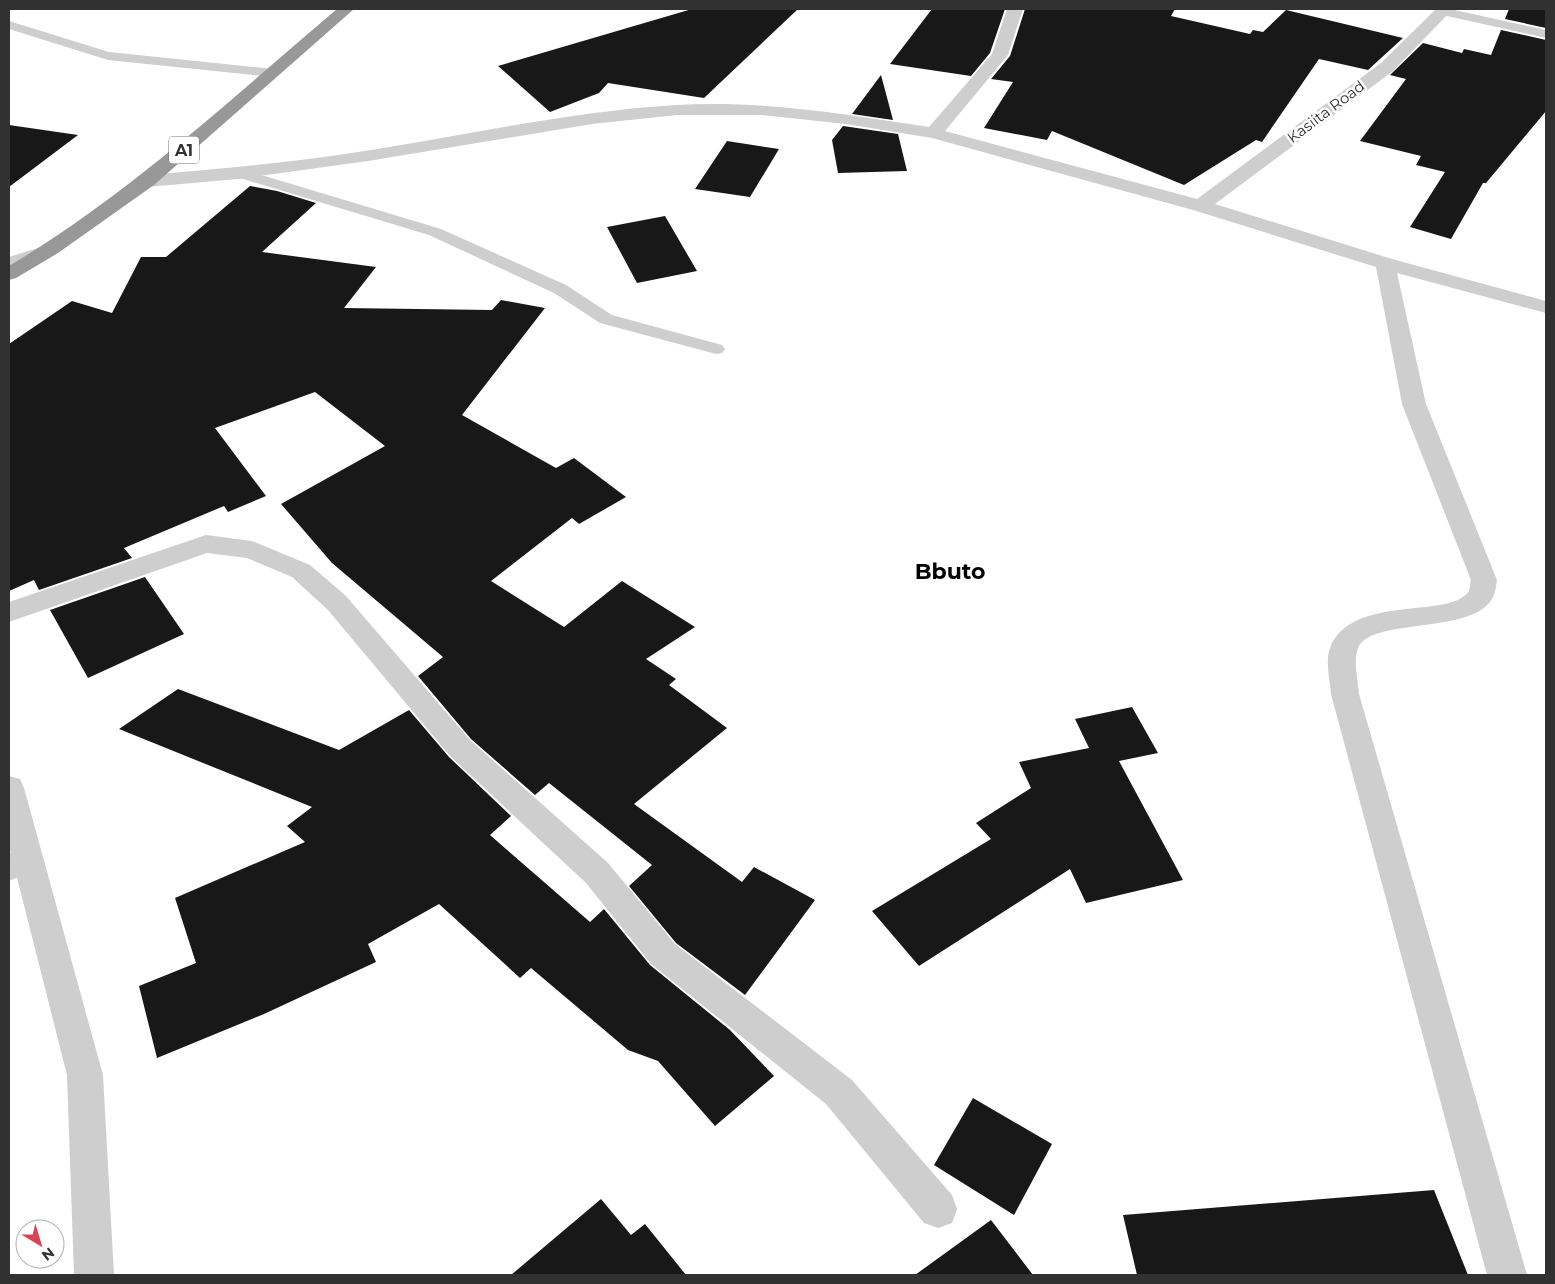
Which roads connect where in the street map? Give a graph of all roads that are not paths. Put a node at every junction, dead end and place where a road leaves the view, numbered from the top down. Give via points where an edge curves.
1 (346, 9) edge
2 (1014, 9) edge
3 (1444, 10) edge
4 (9, 25) edge
5 (1546, 34) edge
6 (273, 73) junction
7 (933, 134) junction
8 (238, 173) junction
9 (147, 181) junction
10 (1200, 206) junction
11 (51, 249) junction
12 (9, 262) edge
13 (1385, 263) junction
14 (9, 274) edge
15 (1546, 307) edge
16 (716, 350) dead end
17 (9, 612) edge
18 (9, 788) edge
19 (17, 863) edge
20 (938, 1209) dead end
21 (94, 1275) edge
22 (1507, 1275) edge

1 - 6 highway, A1
2 - 7 street via 1000,54
3 - 5 lane
3 - 10 street, Kasiita Road via 1387,67
4 - 6 lane via 108,56
6 - 9 highway, A1
7 - 8 street via 846,119 761,110 677,110 592,119 368,156
7 - 10 street
8 - 9 street
8 - 16 lane via 435,232 560,289 606,319
9 - 11 highway, A1
10 - 13 street
11 - 12 lane
11 - 14 highway, A1
13 - 15 street
13 - 22 street via 1414,404 1484,580 1481,596 1468,608 1376,624 1349,636 1344,647 1345,694
17 - 20 street via 206,544 252,550 301,571 337,603 460,748 597,873 663,954 839,1092
18 - 19 street
19 - 21 street via 85,1075

